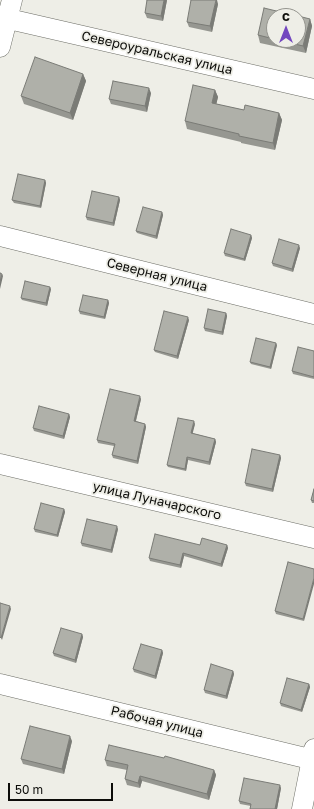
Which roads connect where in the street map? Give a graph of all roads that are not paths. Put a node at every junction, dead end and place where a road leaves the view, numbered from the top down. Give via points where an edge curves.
1 (6, 12) edge
2 (0, 47) edge
3 (314, 89) edge
4 (0, 236) edge
5 (314, 314) edge
6 (0, 464) edge
7 (314, 538) edge
8 (0, 684) edge
9 (313, 756) edge
10 (302, 809) edge

1 - 2 street
1 - 3 street, Североуральская улица
4 - 5 street, Северная улица
6 - 7 street, улица Луначарского
8 - 9 street, Рабочая улица
9 - 10 street

